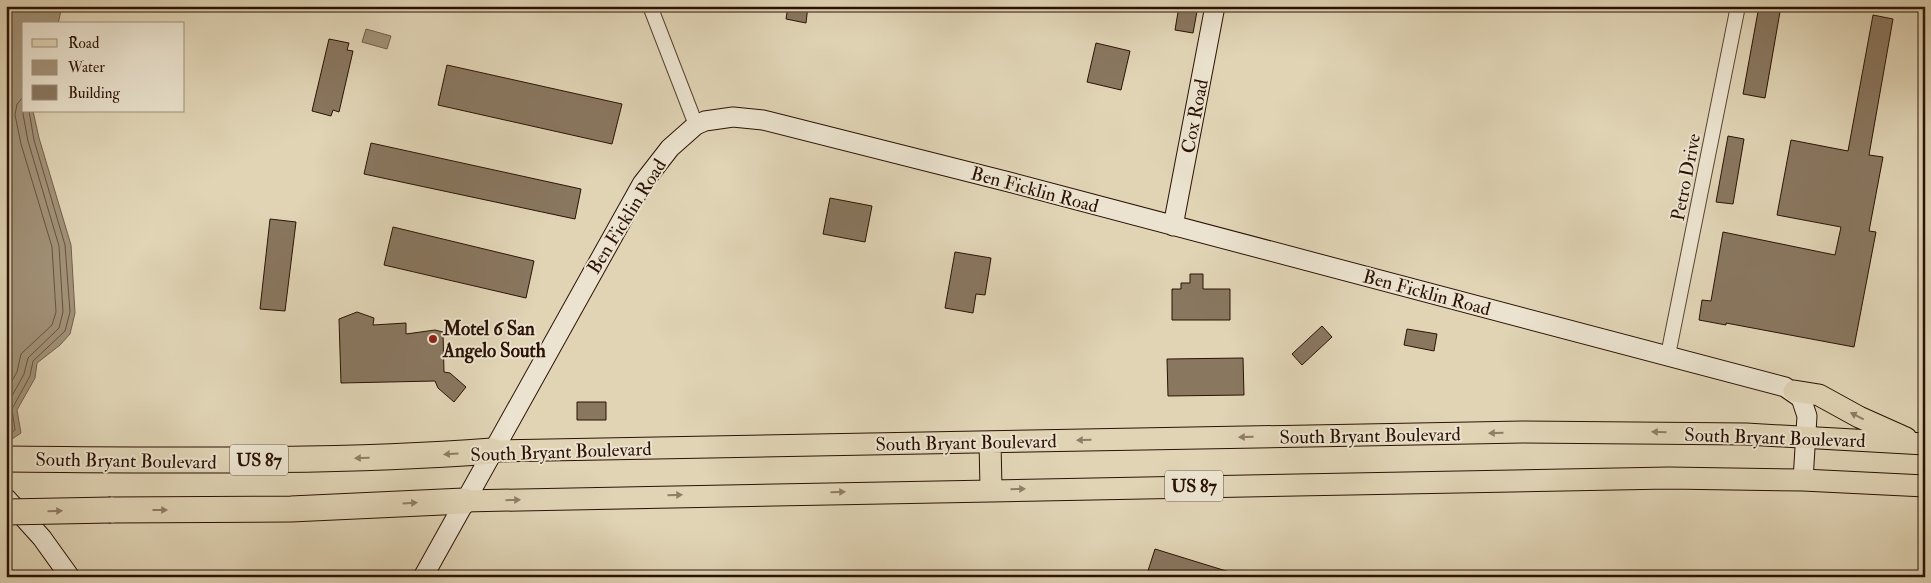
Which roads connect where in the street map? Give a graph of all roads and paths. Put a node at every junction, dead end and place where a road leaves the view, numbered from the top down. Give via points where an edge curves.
1 (650, 6) edge
2 (1215, 6) edge
3 (1738, 6) edge
4 (696, 125) junction
5 (1173, 226) junction
6 (1668, 355) junction
7 (1794, 391) junction
8 (1806, 437) junction
9 (990, 442) junction
10 (1921, 444) edge
11 (492, 451) junction
12 (6, 459) edge
13 (1803, 480) junction
14 (1925, 486) edge
15 (991, 489) junction
16 (6, 498) edge
17 (464, 501) junction
18 (6, 512) edge
19 (70, 577) edge
20 (423, 577) edge

1 - 4 street
2 - 5 street, Cox Road
3 - 6 street, Petro Drive
4 - 5 street, Ben Ficklin Road via 733,117 763,120
4 - 11 street, Ben Ficklin Road via 670,148 642,184
5 - 6 street, Ben Ficklin Road
6 - 7 street, Ben Ficklin Road
7 - 8 street via 1805,407
10 -> 7 main road via 1859,417 1819,395
8 -> 9 main road, South Bryant Boulevard / US 87 via 1523,432
8 - 10 main road, South Bryant Boulevard / US 87
8 - 13 street
9 - 11 main road, South Bryant Boulevard / US 87
9 - 15 main road
11 -> 12 highway, South Bryant Boulevard / US 87 via 371,458 214,461
11 - 17 street, Ben Ficklin Road
13 - 14 main road, US 87
15 -> 13 main road, US 87 via 1669,478
17 -> 15 main road, US 87
16 - 19 street via 42,538
18 -> 17 highway, US 87, bridge via 291,509
17 - 20 street, Ben Ficklin Road

